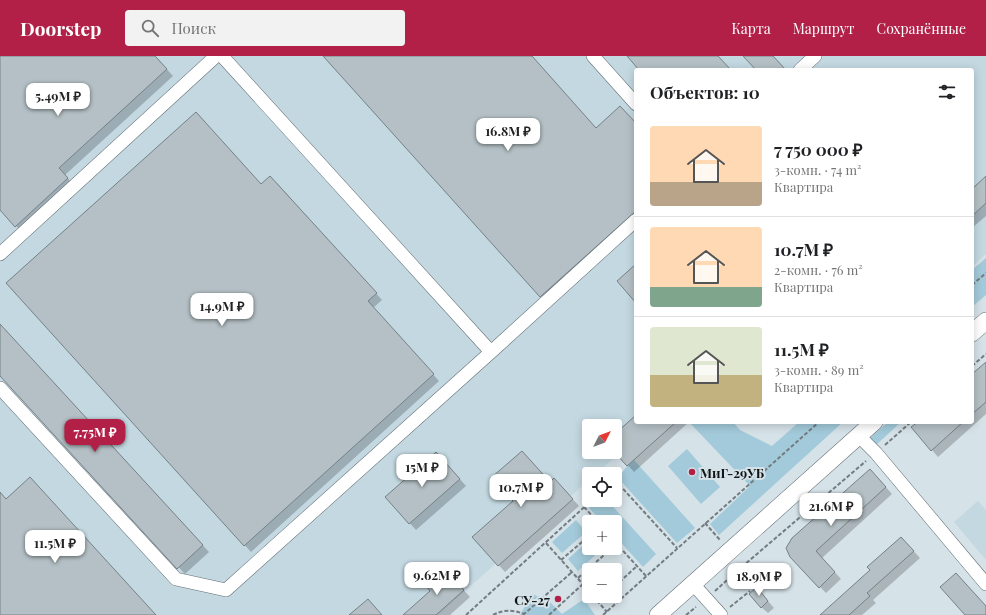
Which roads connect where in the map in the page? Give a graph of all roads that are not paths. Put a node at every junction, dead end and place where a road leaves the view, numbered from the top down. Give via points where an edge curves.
1 (216, 56) edge
2 (222, 56) edge
3 (593, 56) edge
4 (815, 56) edge
5 (802, 68) edge
6 (634, 102) edge
7 (634, 222) edge
8 (0, 254) edge
9 (986, 321) edge
10 (974, 332) edge
11 (491, 352) junction
12 (0, 388) edge
13 (872, 424) edge
14 (859, 436) junction
15 (693, 584) junction
16 (986, 584) edge
17 (725, 611) edge
18 (658, 615) edge

1 - 8 lane
2 - 11 lane
3 - 6 lane
4 - 5 lane
7 - 11 lane
9 - 10 main road
11 - 12 lane via 226,590 176,579
13 - 14 main road
14 - 15 main road
14 - 16 lane
15 - 17 lane via 707,600
15 - 18 main road

